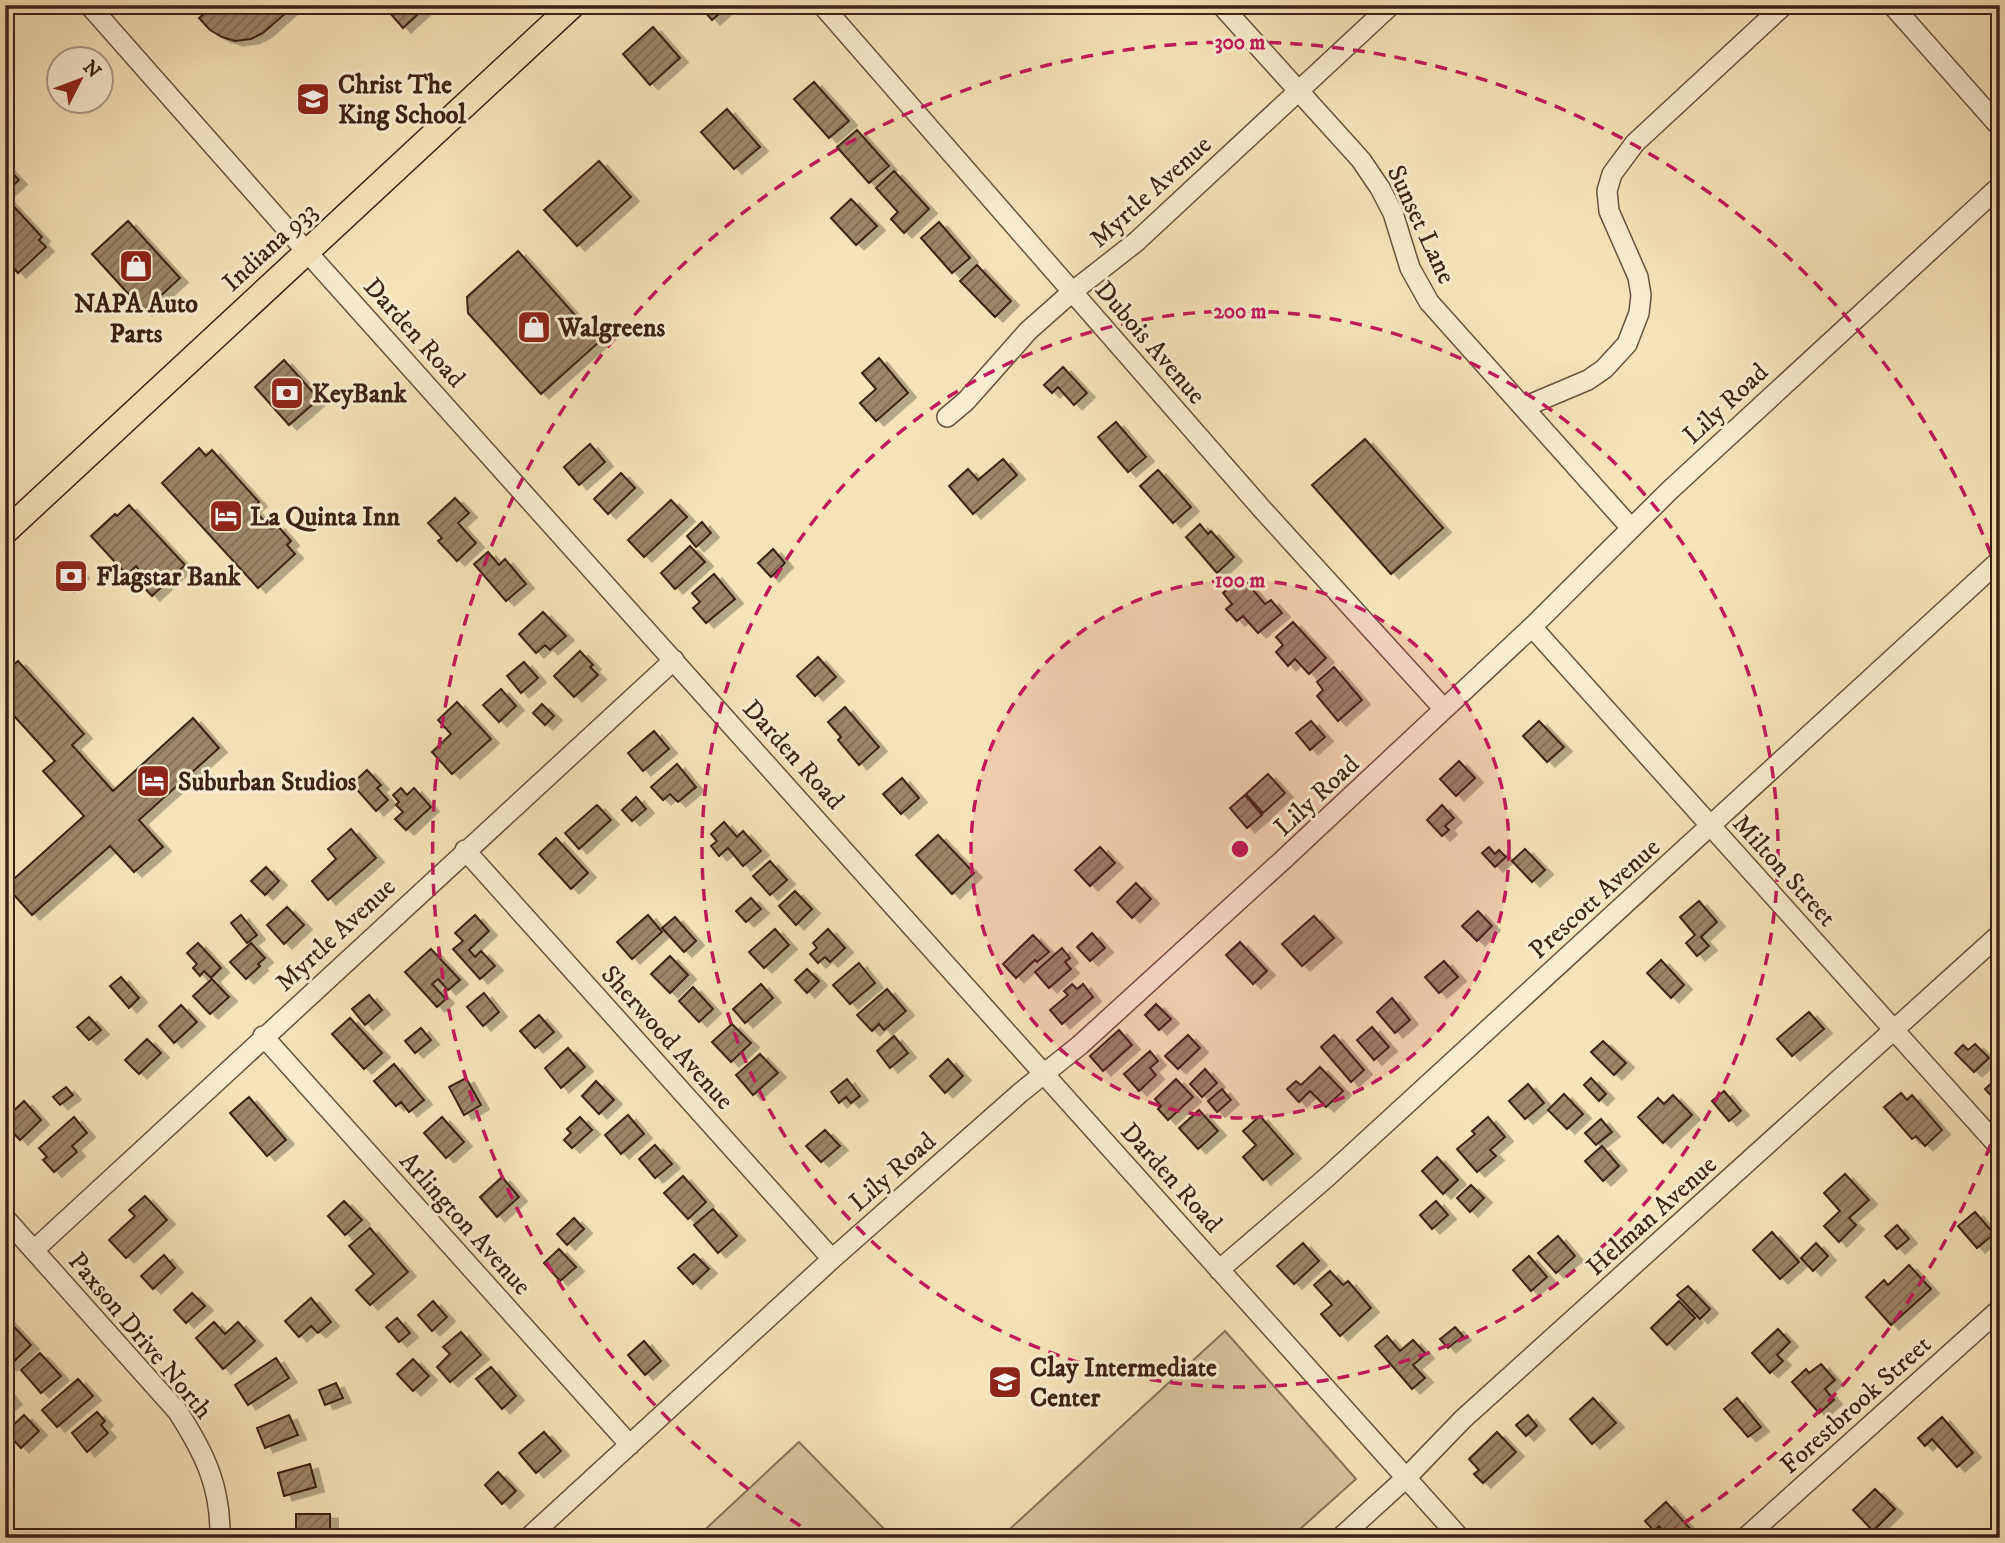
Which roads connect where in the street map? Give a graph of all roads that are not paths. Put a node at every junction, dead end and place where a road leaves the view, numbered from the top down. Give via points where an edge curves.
1 (89, 5) edge
2 (573, 5) edge
3 (822, 5) edge
4 (1222, 5) edge
5 (1391, 5) edge
6 (1784, 5) edge
7 (1892, 5) edge
8 (1298, 91) junction
9 (2000, 127) edge
10 (2000, 186) edge
11 (307, 252) junction
12 (1072, 292) junction
13 (1524, 407) junction
14 (947, 417) dead end
15 (1631, 527) junction
16 (5, 532) edge
17 (2000, 560) edge
18 (1532, 626) junction
19 (674, 660) junction
20 (1444, 709) junction
21 (1711, 827) junction
22 (465, 850) junction
23 (2000, 934) edge
24 (1894, 1031) junction
25 (263, 1036) junction
26 (1045, 1073) junction
27 (2000, 1148) edge
28 (5, 1218) edge
29 (34, 1250) junction
30 (832, 1259) junction
31 (1219, 1270) junction
32 (2000, 1309) edge
33 (630, 1445) junction
34 (1407, 1477) junction
35 (220, 1538) edge
36 (528, 1538) edge
37 (1340, 1538) edge
38 (1460, 1538) edge
39 (1745, 1538) edge

1 - 11 street, Darden Road
2 - 11 main road, Indiana 933
3 - 12 street, Dubois Avenue
4 - 8 street, Sunset Lane
5 - 8 street, Myrtle Avenue
6 - 13 street via 1635,143 1612,174 1607,191 1609,211 1638,277 1639,313 1627,344 1604,369
7 - 9 street
8 - 12 street, Myrtle Avenue via 1136,242
8 - 13 street, Sunset Lane via 1361,160 1380,188 1410,268 1429,302
10 - 15 street, Lily Road
11 - 16 main road, Indiana 933
11 - 19 street, Darden Road
12 - 14 street, Myrtle Avenue via 1028,331
12 - 20 street, Dubois Avenue
13 - 15 street, Sunset Lane
15 - 18 street, Lily Road
17 - 21 street, Prescott Avenue
18 - 20 street, Lily Road
18 - 21 street, Milton Street
19 - 22 street, Myrtle Avenue
19 - 26 street, Darden Road
20 - 26 street, Lily Road
21 - 24 street, Milton Street
21 - 31 street, Prescott Avenue
22 - 25 street, Myrtle Avenue
22 - 30 street, Sherwood Avenue
23 - 24 street, Helman Avenue
24 - 27 street, Milton Street
24 - 34 street, Helman Avenue via 1463,1419
25 - 29 street, Myrtle Avenue
25 - 33 street, Arlington Avenue
26 - 30 street, Lily Road
26 - 31 street, Darden Road
28 - 29 street, Paxson Drive North
29 - 35 street, Paxson Drive North via 184,1422 217,1492
30 - 33 street, Lily Road
31 - 34 street, Darden Road
32 - 39 street, Forestbrook Street
33 - 36 street, Lily Road
34 - 37 street, Helman Avenue
34 - 38 street, Darden Road

